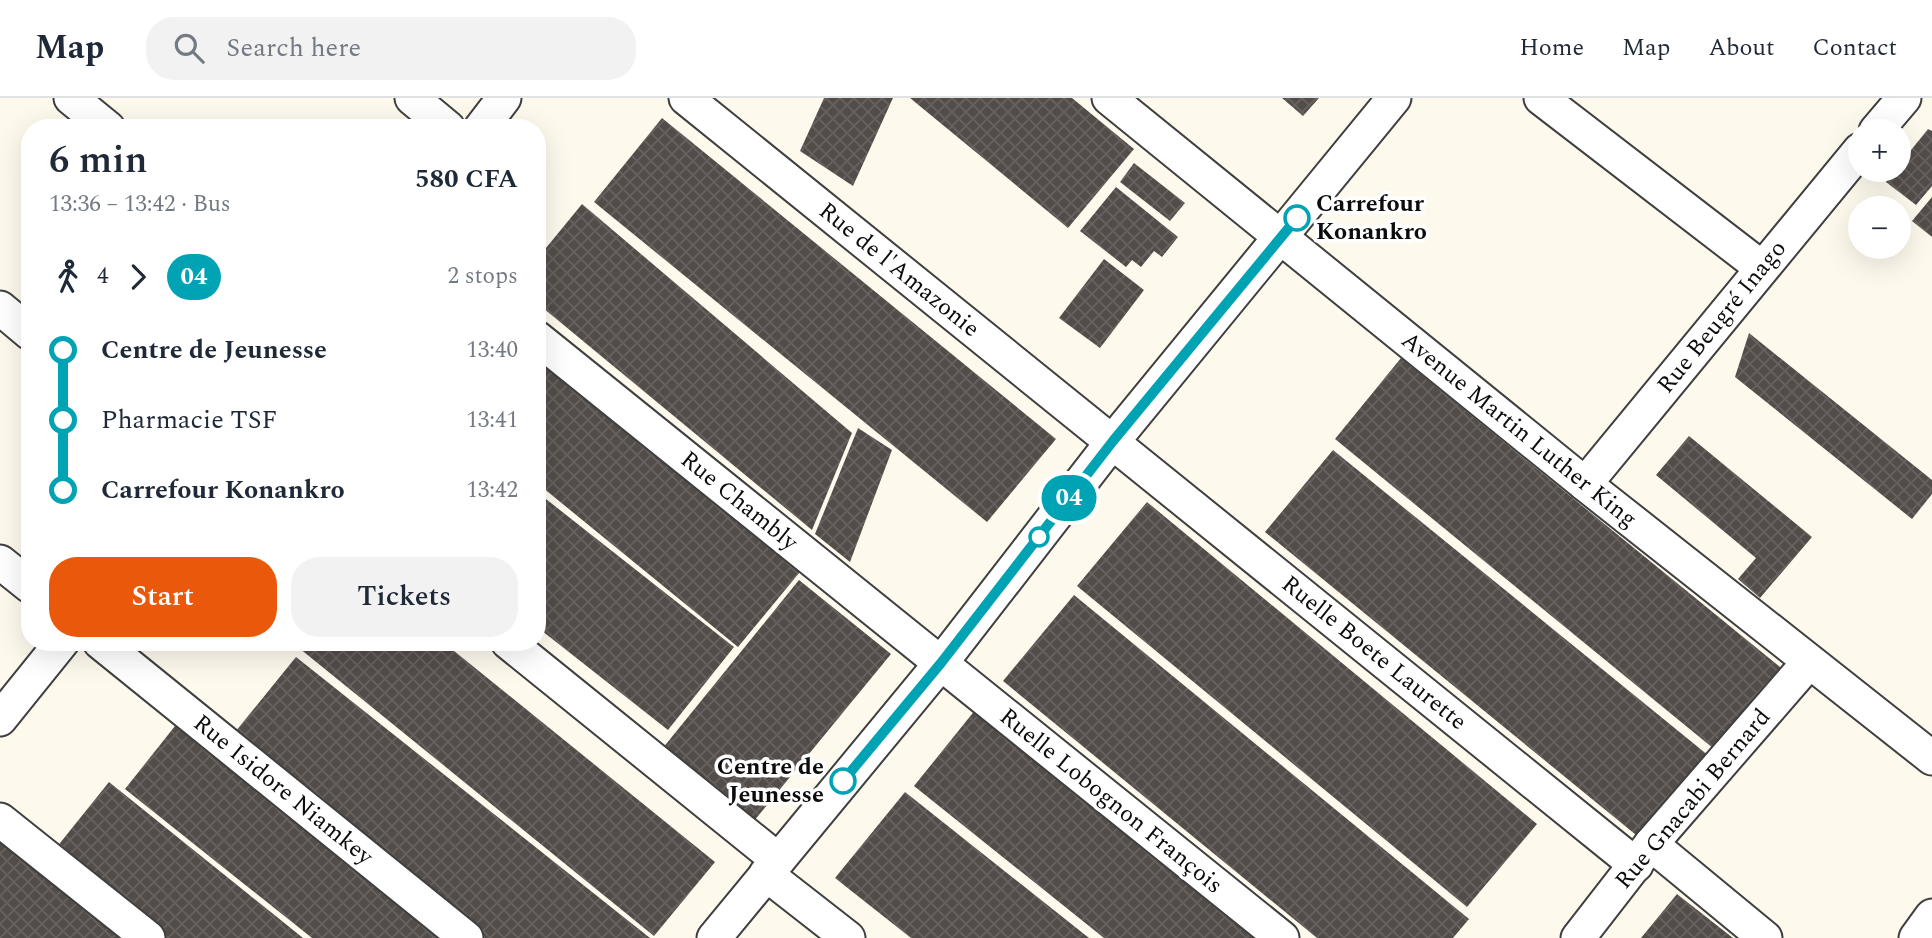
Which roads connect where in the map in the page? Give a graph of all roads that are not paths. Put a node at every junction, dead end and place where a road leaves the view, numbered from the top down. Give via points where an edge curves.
1 (71, 98) edge
2 (412, 98) edge
3 (504, 98) edge
4 (686, 98) edge
5 (1109, 98) edge
6 (1394, 98) edge
7 (1541, 98) edge
8 (1904, 98) edge
9 (97, 119) edge
10 (437, 119) edge
11 (488, 119) edge
12 (1886, 119) edge
13 (1848, 164) edge
14 (1281, 237) junction
15 (1762, 268) junction
16 (0, 308) edge
17 (21, 326) edge
18 (546, 345) edge
19 (1113, 441) junction
20 (1585, 484) junction
21 (0, 562) edge
22 (21, 579) edge
23 (55, 651) edge
24 (111, 651) edge
25 (519, 651) edge
26 (1809, 662) junction
27 (941, 663) junction
28 (0, 719) edge
29 (1932, 758) edge
30 (0, 820) edge
31 (1644, 854) junction
32 (772, 867) junction
33 (1932, 916) edge
34 (148, 938) edge
35 (466, 938) edge
36 (714, 938) edge
37 (848, 938) edge
38 (1282, 938) edge
39 (1578, 938) edge
40 (1765, 938) edge
41 (1916, 938) edge

1 - 9 street
2 - 10 street
3 - 11 street
4 - 19 street, Rue de l'Amazonie
5 - 14 street, Avenue Martin Luther King
6 - 14 street
7 - 15 street
8 - 12 street
13 - 15 street, Rue Beugré Inago
14 - 19 street
14 - 20 street, Avenue Martin Luther King
15 - 20 street, Rue Beugré Inago
16 - 17 street
18 - 27 street, Rue Chambly
19 - 27 street
19 - 31 street, Ruelle Boete Laurette
20 - 26 street, Avenue Martin Luther King
21 - 22 street
23 - 28 street
24 - 35 street, Rue Isidore Niamkey
25 - 32 street
26 - 29 street, Avenue Martin Luther King
26 - 31 street, Rue Gnacabi Bernard
27 - 32 street
27 - 38 street, Ruelle Lobognon François
30 - 34 street
31 - 39 street, Rue Gnacabi Bernard
31 - 40 street, Ruelle Boete Laurette
32 - 36 street
32 - 37 street
33 - 41 street

